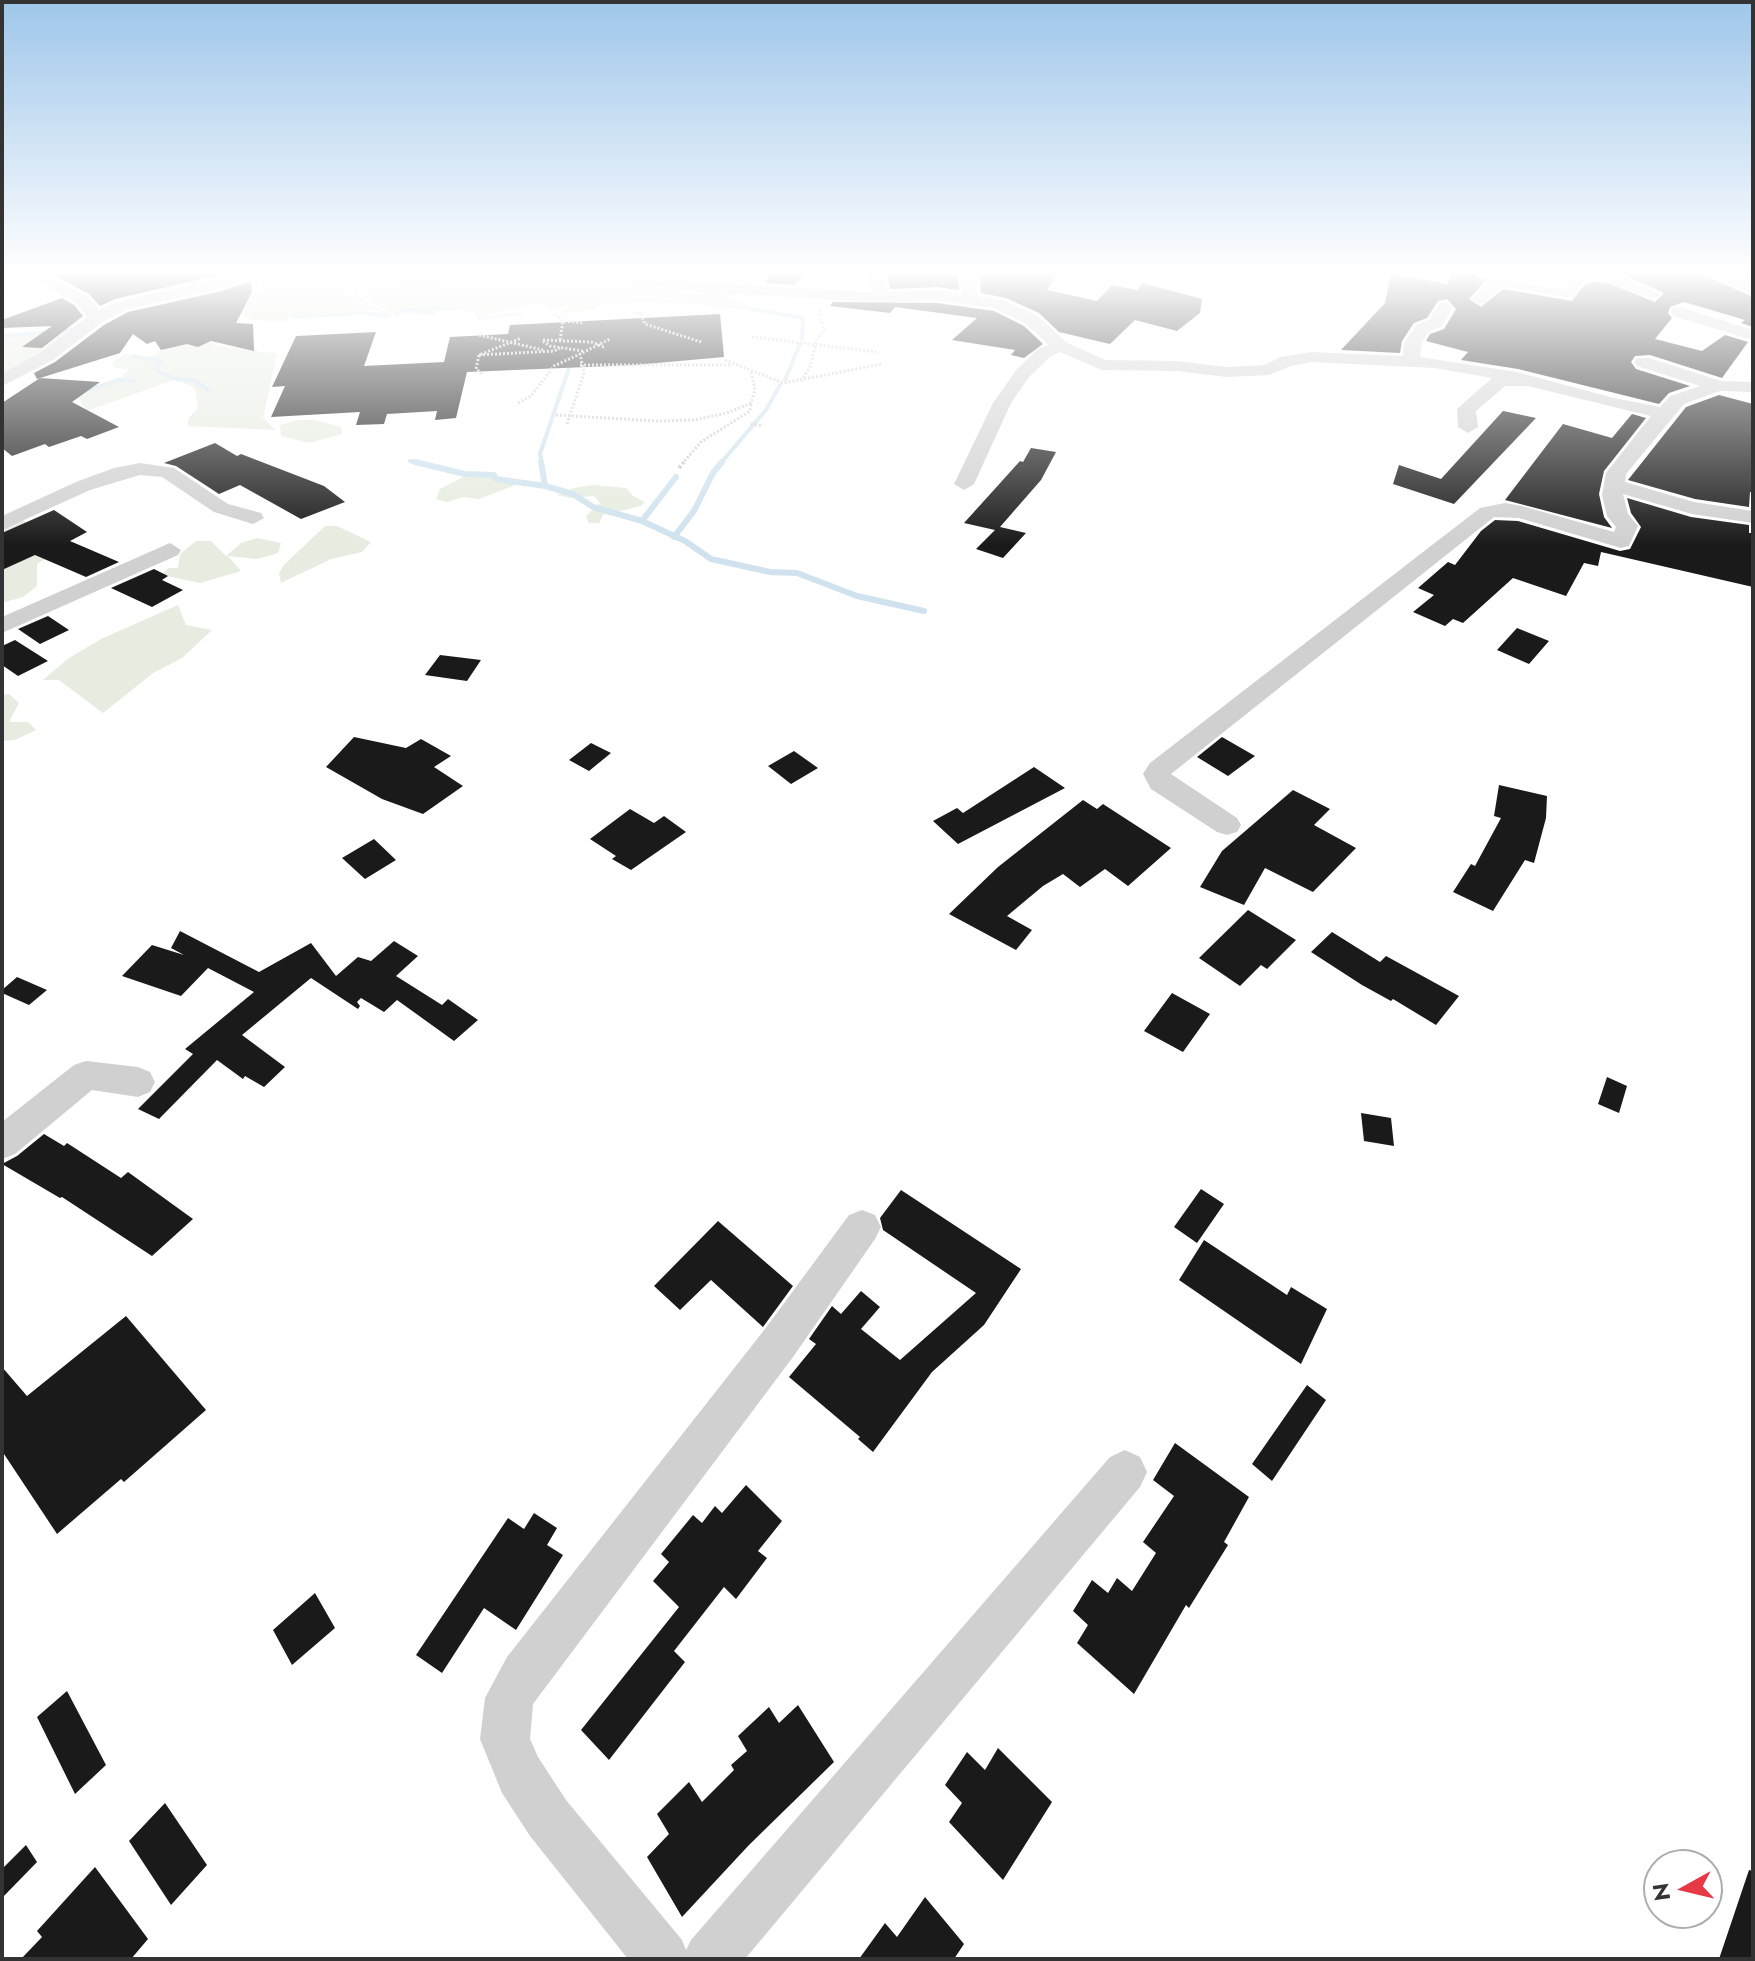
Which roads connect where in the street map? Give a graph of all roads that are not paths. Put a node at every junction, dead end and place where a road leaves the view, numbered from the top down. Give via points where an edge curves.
1 (35, 363) edge
2 (1034, 363) edge
3 (1097, 363) edge
4 (1283, 363) edge
5 (1418, 363) edge
6 (1645, 363) edge
7 (2, 381) edge
8 (1535, 381) junction
9 (1720, 386) junction
10 (1753, 387) edge
11 (1664, 413) junction
12 (1468, 427) dead end
13 (964, 484) dead end
14 (1614, 485) junction
15 (1753, 517) edge
16 (253, 518) dead end
17 (2, 524) edge
18 (170, 550) dead end
19 (2, 626) edge
20 (1227, 825) dead end
21 (138, 1082) dead end
22 (2, 1143) edge
23 (862, 1227) dead end
24 (1125, 1472) dead end
25 (663, 1959) edge
26 (710, 1959) edge

1 - 7 street
2 - 13 street via 1002,403
3 - 4 street via 1227,372 1269,370
5 - 8 street
6 - 9 street
8 - 11 street
8 - 12 street via 1500,381 1466,409
9 - 10 street
9 - 11 street via 1677,400
11 - 14 street via 1616,473
14 - 15 street via 1692,508
14 - 20 street via 1618,516 1627,526 1621,541 1522,512 1487,512 1160,769 1161,782
16 - 17 street via 221,508 167,472 140,469 83,486
18 - 19 street
21 - 22 street via 86,1075
23 - 25 street via 509,1698 505,1739 520,1775 548,1818
24 - 26 street

